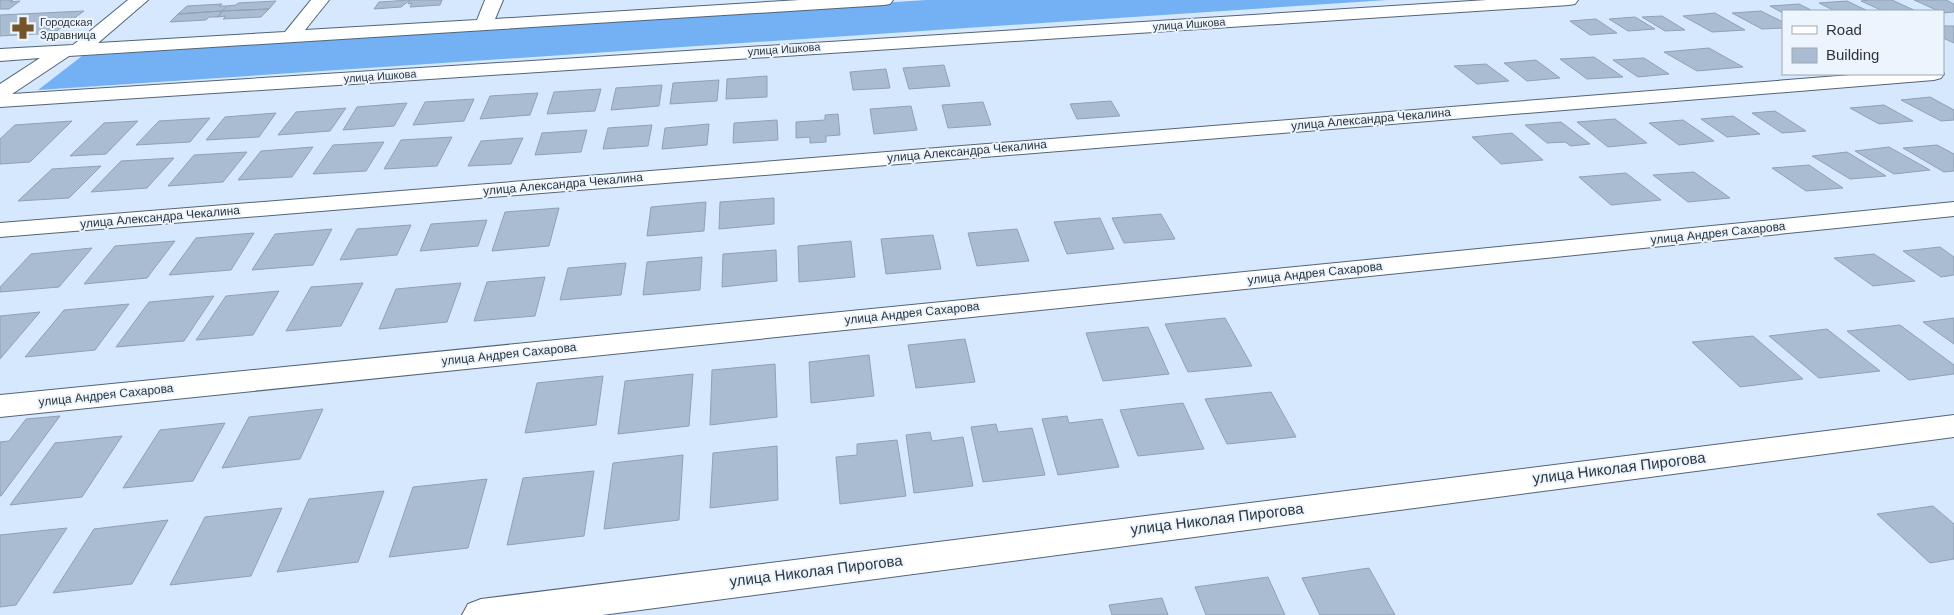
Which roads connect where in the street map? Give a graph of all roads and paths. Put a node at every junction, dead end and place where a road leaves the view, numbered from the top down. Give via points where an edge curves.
1 (139, 0) edge
2 (320, 0) edge
3 (494, 0) edge
4 (884, 0) edge
5 (1569, 0) edge
6 (484, 25) junction
7 (290, 37) junction
8 (70, 51) junction
9 (0, 54) edge
10 (1922, 75) edge
11 (0, 93) edge
12 (0, 101) edge
13 (1954, 209) edge
14 (0, 230) edge
15 (0, 406) edge
16 (1954, 426) edge
17 (481, 615) edge

1 - 8 street
2 - 7 street
3 - 6 street
4 - 6 street
5 - 12 street, улица Ишкова
6 - 7 street
7 - 8 street
8 - 9 street
8 - 11 street
10 - 14 street, улица Александра Чекалина
13 - 15 street, улица Андрея Сахарова
16 - 17 street, улица Николая Пирогова

